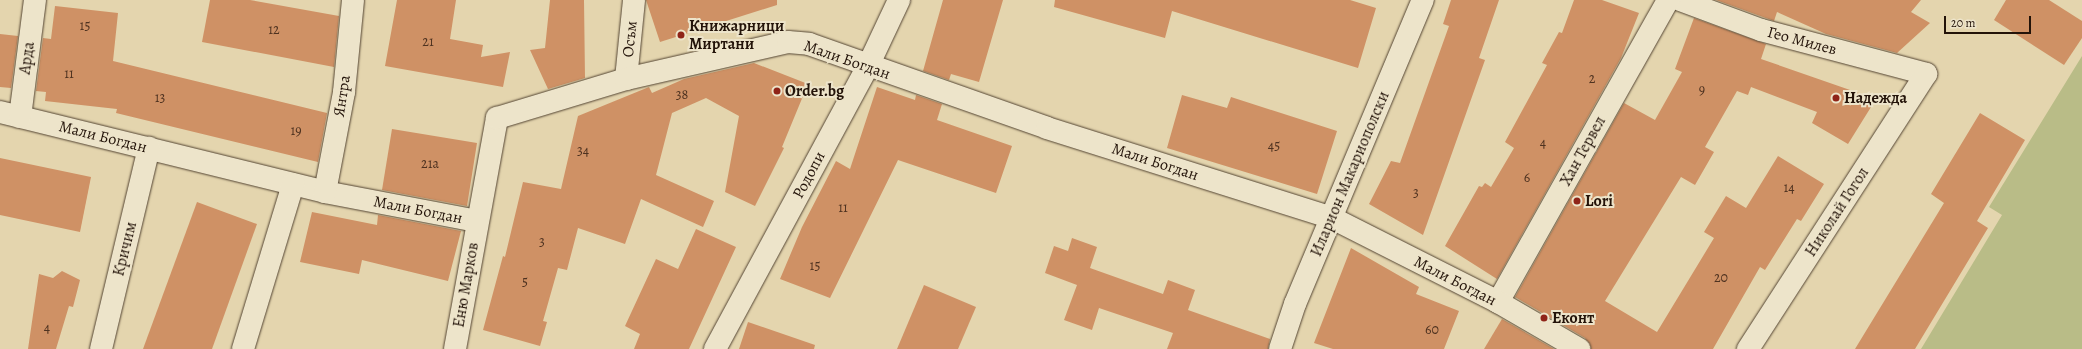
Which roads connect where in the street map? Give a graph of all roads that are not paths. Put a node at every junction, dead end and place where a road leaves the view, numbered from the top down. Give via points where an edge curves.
1 (35, 0) edge
2 (353, 0) edge
3 (634, 0) edge
4 (899, 0) edge
5 (1422, 0) edge
6 (1668, 0) edge
7 (1680, 0) edge
8 (868, 66) junction
9 (1926, 74) joint
10 (626, 79) junction
11 (10, 115) edge
12 (149, 148) junction
13 (293, 184) junction
14 (325, 192) junction
15 (1332, 218) junction
16 (477, 221) junction
17 (1498, 302) junction
18 (101, 349) edge
19 (243, 349) edge
20 (455, 349) edge
21 (715, 349) edge
22 (1280, 349) edge
23 (1579, 349) edge
24 (1748, 349) edge

1 - 11 street, Арда
2 - 14 street, Янтра via 344,92
3 - 10 street, Осъм
4 - 8 street, Родопи
5 - 15 street, Иларион Макариополски
6 - 17 street, Хан Тервел
7 - 9 street, Гео Милев via 1761,30
8 - 10 street, Мали Богдан via 809,44 788,42
8 - 15 street, Мали Богдан via 1047,128
8 - 21 street, Родопи
9 - 24 street, Николай Гогол
10 - 16 street, Мали Богдан via 496,118
11 - 12 street, Мали Богдан
12 - 13 street, Мали Богдан
12 - 18 street, Кричим
13 - 14 street, Мали Богдан
13 - 19 street
14 - 16 street, Мали Богдан
15 - 17 street, Мали Богдан
15 - 22 street, Иларион Макариополски via 1295,304
16 - 20 street, Еню Марков
17 - 23 street, Мали Богдан

